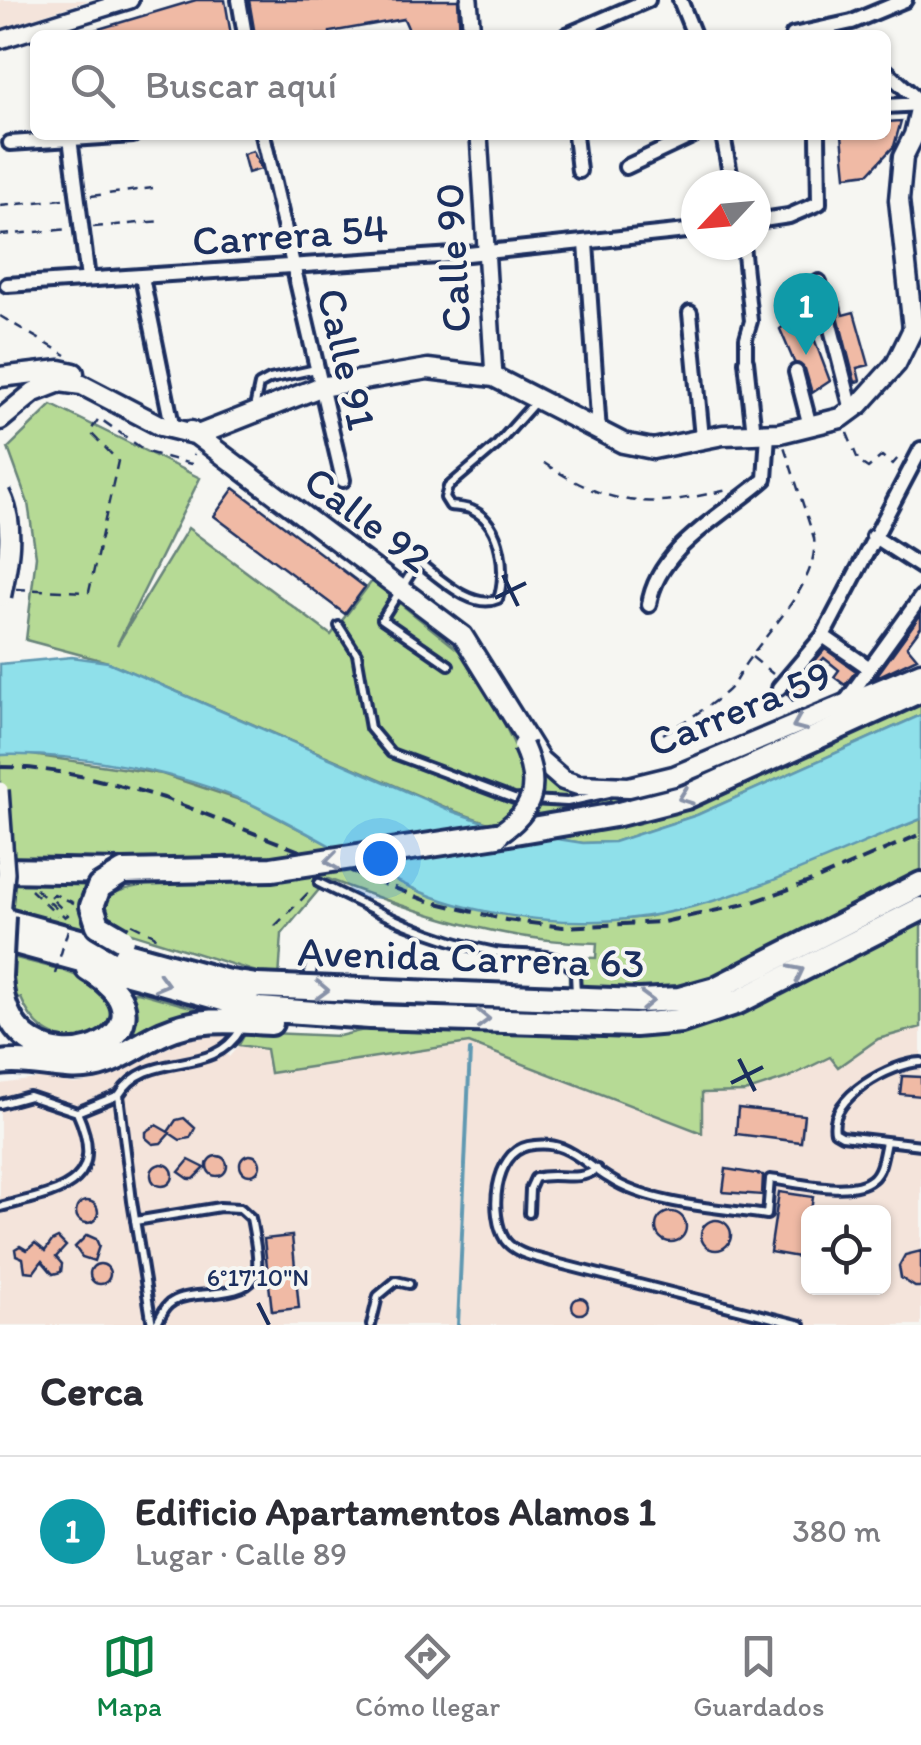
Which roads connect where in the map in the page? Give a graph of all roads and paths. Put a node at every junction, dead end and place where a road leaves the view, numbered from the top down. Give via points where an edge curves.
1 (130, 0) edge
2 (239, 0) edge
3 (469, 0) edge
4 (648, 0) edge
5 (680, 0) edge
6 (905, 0) edge
7 (856, 29) edge
8 (32, 30) edge
9 (244, 30) edge
10 (472, 30) edge
11 (579, 30) edge
12 (692, 30) edge
13 (30, 31) edge
14 (0, 40) edge
15 (891, 76) edge
16 (921, 104) edge
17 (891, 106) edge
18 (46, 140) edge
19 (70, 140) edge
20 (264, 140) edge
21 (479, 140) edge
22 (576, 140) edge
23 (683, 140) edge
24 (724, 140) edge
25 (818, 140) edge
26 (10, 143) dead end
27 (626, 167) dead end
28 (729, 170) edge
29 (579, 171) dead end
30 (771, 219) edge
31 (681, 232) edge
32 (586, 243) junction
33 (486, 251) junction
34 (744, 260) edge
35 (292, 266) junction
36 (142, 277) junction
37 (88, 279) junction
38 (819, 282) dead end
39 (7, 286) dead end
40 (690, 313) dead end
41 (0, 316) edge
42 (67, 356) dead end
43 (746, 361) joint
44 (796, 372) dead end
45 (0, 377) edge
46 (318, 378) junction
47 (494, 378) junction
48 (538, 399) junction
49 (847, 414) junction
50 (0, 420) edge
51 (172, 420) junction
52 (810, 426) junction
53 (599, 432) junction
54 (767, 434) junction
55 (702, 438) junction
56 (197, 442) junction
57 (918, 456) edge
58 (544, 463) dead end
59 (343, 480) dead end
60 (735, 488) dead end
61 (0, 494) edge
62 (873, 536) junction
63 (921, 567) edge
64 (404, 588) junction
65 (18, 589) dead end
66 (921, 598) edge
67 (0, 600) edge
68 (649, 605) dead end
69 (338, 626) dead end
70 (823, 636) junction
71 (750, 656) junction
72 (449, 665) dead end
73 (868, 667) junction
74 (921, 672) edge
75 (782, 686) joint
76 (921, 690) edge
77 (843, 705) junction
78 (663, 734) dead end
79 (528, 747) junction
80 (557, 775) junction
81 (629, 787) junction
82 (0, 790) edge
83 (546, 801) junction
84 (497, 836) junction
85 (0, 870) edge
86 (122, 872) junction
87 (319, 883) joint
88 (921, 884) edge
89 (51, 898) dead end
90 (75, 904) dead end
91 (921, 909) edge
92 (1, 925) edge
93 (69, 926) junction
94 (276, 926) dead end
95 (310, 939) dead end
96 (62, 965) junction
97 (0, 978) edge
98 (225, 981) junction
99 (301, 989) junction
100 (576, 1000) junction
101 (370, 1017) junction
102 (246, 1022) junction
103 (10, 1061) edge
104 (921, 1062) edge
105 (119, 1095) junction
106 (0, 1104) edge
107 (77, 1112) junction
108 (886, 1142) junction
109 (921, 1145) edge
110 (597, 1169) junction
111 (0, 1207) edge
112 (529, 1213) dead end
113 (135, 1222) junction
114 (409, 1284) dead end
115 (154, 1325) edge
116 (371, 1325) edge
117 (801, 1325) edge

1 - 8 street
2 - 9 street
3 - 10 street
4 - 11 street
5 - 12 street
6 - 7 street
13 - 14 street
15 - 16 street
16 - 17 street
16 - 49 main road via 903,157 899,200 913,328 896,364
18 - 26 street
19 - 37 street
20 - 35 street, Calle 91
21 - 33 street, Calle 90
22 - 29 street
23 - 27 street
24 - 28 street
25 - 30 street via 819,202
31 - 32 street, Carrera 54
32 - 33 street, Carrera 54
32 - 53 street
33 - 35 street, Carrera 54
33 - 47 street, Calle 90
34 - 43 street via 751,322
35 - 36 street, Carrera 54
35 - 46 street, Calle 91
36 - 37 street, Carrera 54
36 - 51 street
37 - 39 street, Carrera 54
38 - 49 street
40 - 55 street
41 - 42 path
43 - 54 street
44 - 52 street
45 - 51 main road, Calle 92 via 60,370 86,375
46 - 47 main road via 428,369
46 - 56 main road
46 - 59 street, Calle 91
47 - 48 main road
48 - 53 main road
48 - 64 lane via 448,486 450,506 474,510 490,525 499,547 498,599 474,600 418,562
49 - 52 main road
49 - 57 path via 859,462 868,468 882,456 892,464
50 - 56 main road, Calle 92 via 34,392 60,382 82,385
51 - 56 main road, Calle 92
52 - 54 main road
53 - 55 main road via 653,449
54 - 55 main road
54 - 68 street via 765,479 687,542 664,568
54 - 71 path via 815,550 784,614
56 - 64 main road, Calle 92
56 - 65 path via 191,464 148,452 99,418 90,432 118,460 89,592
57 - 62 street
58 - 60 path via 620,500 670,503
61 - 67 main road, bridge via 9,523
62 - 63 street
62 - 70 street
64 - 72 lane via 382,619
64 - 79 main road, Calle 92 via 464,636
66 - 73 street
69 - 83 lane via 358,654 370,728 391,753 502,795
70 - 73 street
70 - 75 street
71 - 75 path
71 - 78 path via 732,687
73 - 77 street
74 - 77 main road, Carrera 59
76 -> 84 highway, Avenida Carrera 63 via 686,798
77 -> 81 main road, Carrera 59 via 697,768
79 - 80 main road
79 - 84 main road, Calle 92, bridge via 532,796 516,822
80 - 81 main road, Carrera 59 via 593,787
80 - 83 lane
81 - 83 lane
82 - 92 street, bridge
84 -> 86 highway, Avenida Carrera 63, bridge via 272,869
85 - 86 highway, Avenida Carrera 63
86 - 98 highway, bridge via 98,887 92,906 98,925
87 - 94 path
87 - 100 lane via 446,939 562,959 575,973
100 -> 88 highway, Avenida Carrera 63 via 664,1000 715,989
89 - 93 path via 67,916 31,888
90 - 93 path
101 -> 91 highway, Avenida Carrera 63 via 635,1025 681,1020 738,1002
92 - 96 highway, Avenida Carrera 63
92 - 97 highway, bridge
92 - 98 highway, Avenida Carrera 63
93 - 96 path, bridge
95 - 99 path
96 - 97 highway via 99,975 115,990 121,1022 98,1049 73,1054 24,1033 5,1004
96 -> 101 highway, Avenida Carrera 63 via 246,1006
98 - 99 highway, Avenida Carrera 63
99 -> 100 highway, Avenida Carrera 63
101 - 102 highway
102 - 103 highway via 189,1024 88,1067
102 - 105 lane via 215,1056 138,1075
104 - 108 lane via 880,1075 838,1109 835,1132
105 - 107 lane
105 - 113 lane
106 - 107 lane via 30,1096
107 - 111 lane via 88,1148 78,1180
108 - 109 lane
108 - 110 lane via 880,1169 860,1186 770,1179 767,1215 642,1192
110 - 112 lane via 585,1177 535,1178
110 - 117 lane via 564,1148 523,1147 510,1157 497,1208 505,1240 514,1250 552,1262
113 - 115 lane
113 - 115 lane via 220,1207 240,1208 252,1218 258,1257 249,1286 170,1302
114 - 116 lane via 396,1280 378,1296

